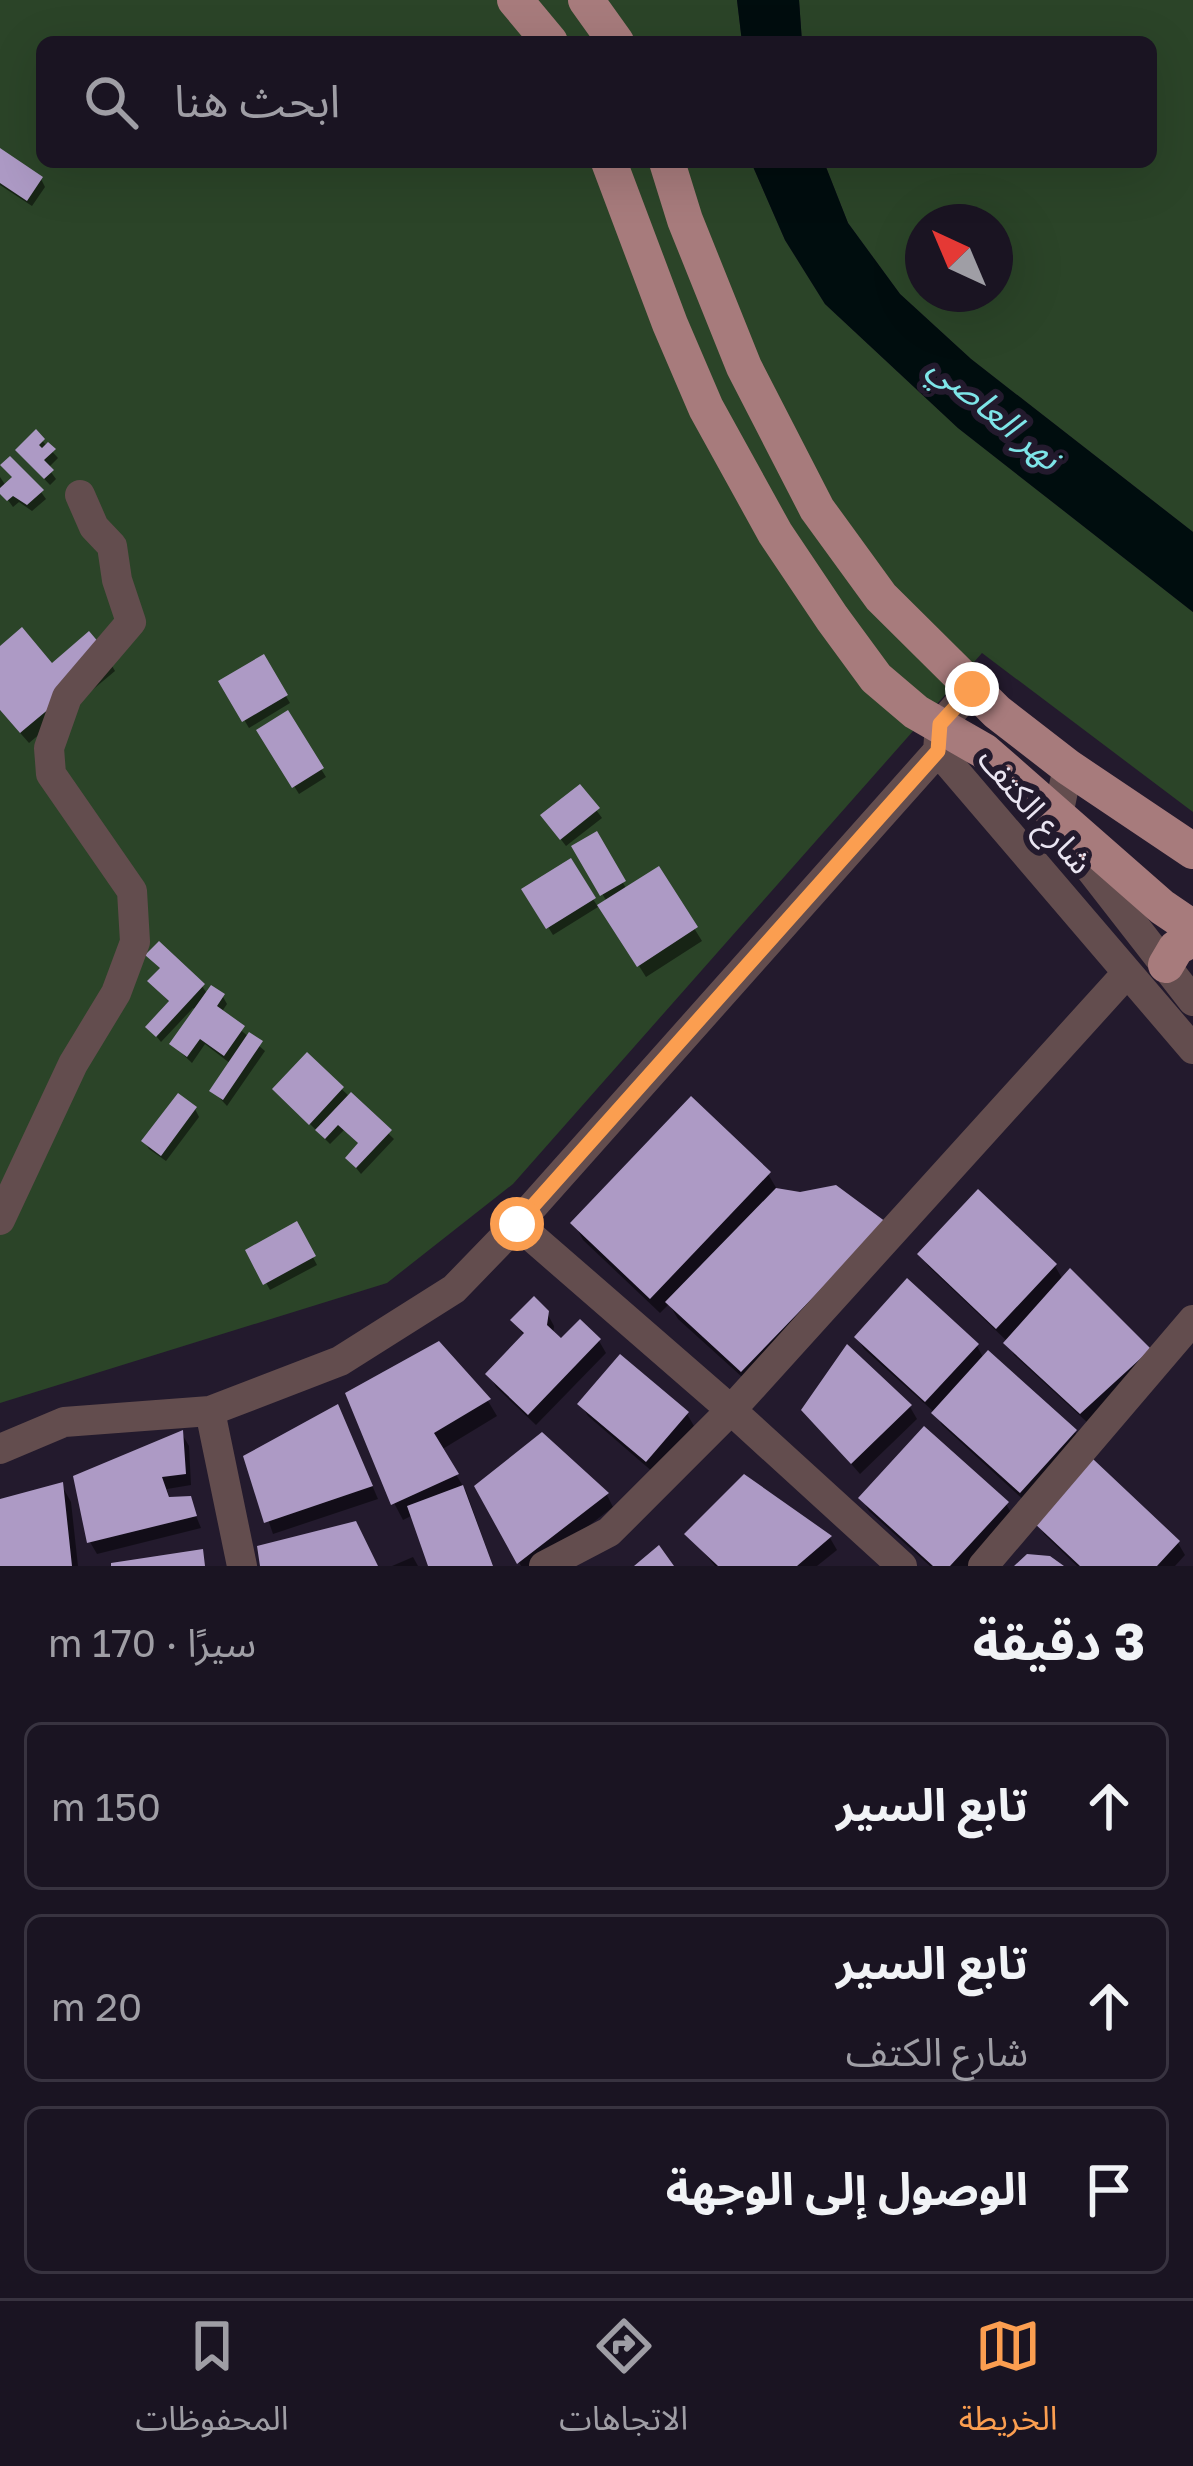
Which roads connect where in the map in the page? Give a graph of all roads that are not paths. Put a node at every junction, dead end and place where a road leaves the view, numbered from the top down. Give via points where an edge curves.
1 (515, 0) edge
2 (586, 0) edge
3 (545, 36) edge
4 (612, 36) edge
5 (611, 168) edge
6 (669, 168) edge
7 (80, 495) dead end
8 (972, 689) junction
9 (939, 738) junction
10 (1068, 767) junction
11 (1058, 814) junction
12 (1193, 851) edge
13 (1193, 928) edge
14 (1193, 938) edge
15 (1166, 965) junction
16 (1127, 973) junction
17 (1193, 1000) edge
18 (1193, 1048) edge
19 (0, 1220) edge
20 (517, 1224) junction
21 (1193, 1320) edge
22 (731, 1410) junction
23 (210, 1411) junction
24 (0, 1449) edge
25 (242, 1566) edge
26 (544, 1566) edge
27 (902, 1566) edge
28 (983, 1566) edge

1 - 3 main road
2 - 4 main road
5 - 9 main road via 706,409 775,532 876,678
6 - 8 main road via 744,367 817,508 881,597
7 - 19 street via 112,546 131,622 68,697 49,748 51,774 132,891 135,942
8 - 9 street
8 - 10 main road
9 - 11 main road via 984,752
9 - 16 street, شارع الكتف
9 - 20 street
10 - 11 street
10 - 12 main road
11 - 13 main road
11 - 15 street via 1074,852
14 - 15 main road
15 - 17 street
16 - 18 street, شارع الكتف
16 - 22 street
20 - 22 street
20 - 23 street via 454,1289 340,1361
21 - 28 street
22 - 26 street via 609,1532
22 - 27 street
23 - 24 street via 64,1422
23 - 25 street

